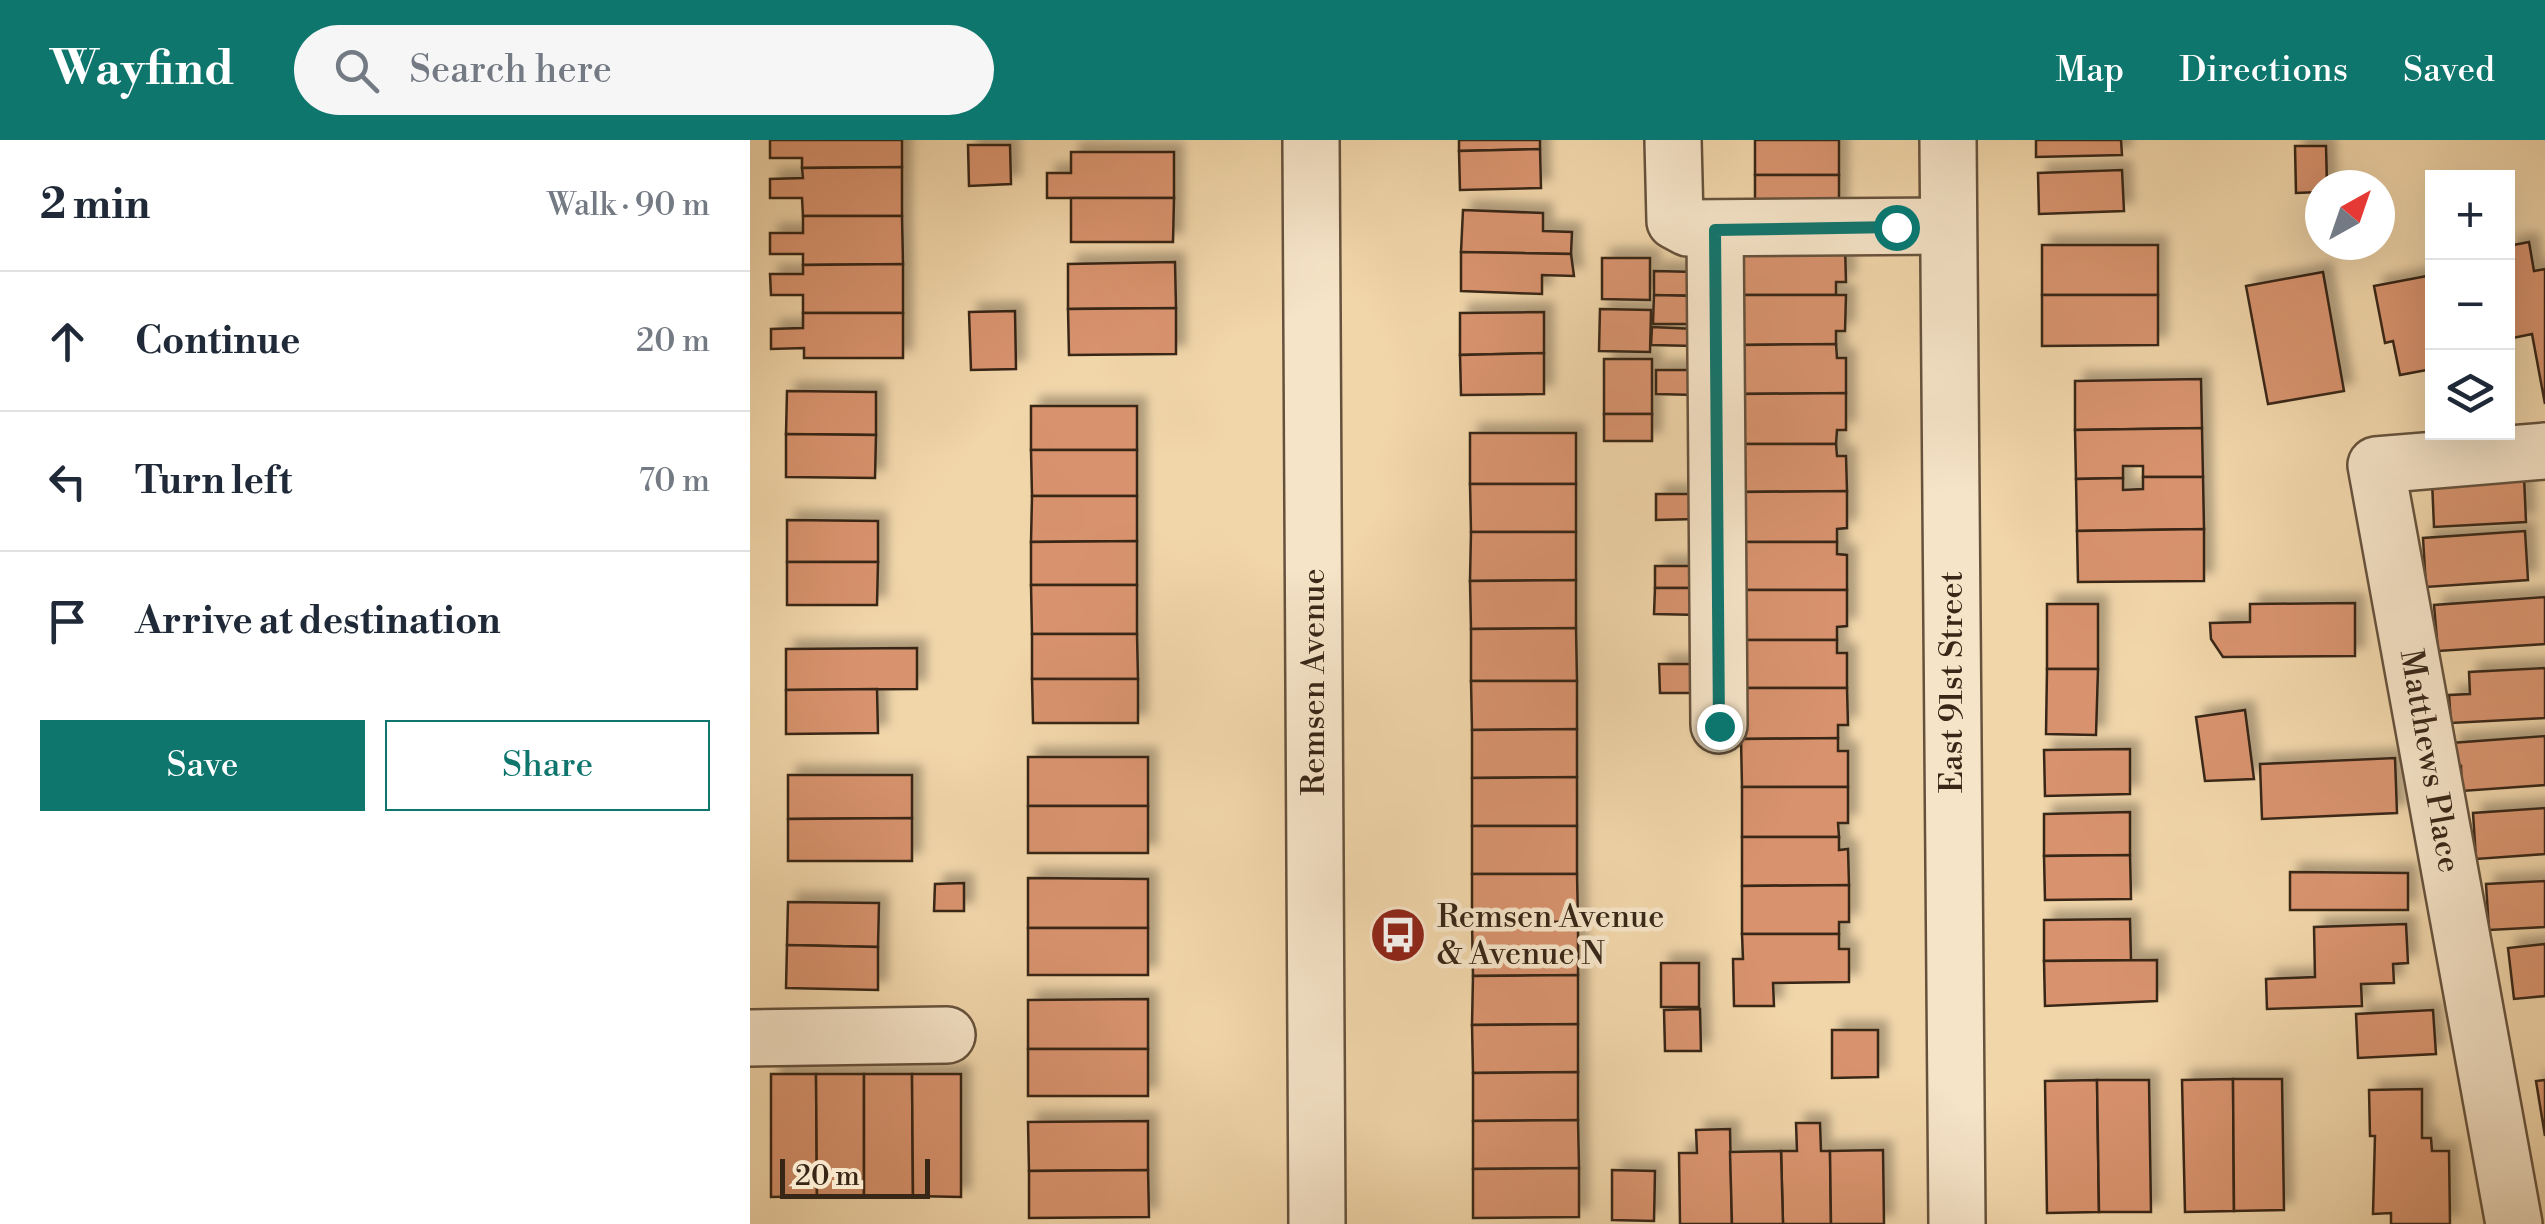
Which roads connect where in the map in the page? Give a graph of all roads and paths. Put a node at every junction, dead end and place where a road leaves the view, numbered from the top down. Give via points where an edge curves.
1 (1312, 140) edge
2 (1674, 140) edge
3 (1948, 140) edge
4 (1948, 226) junction
5 (1715, 230) junction
6 (2545, 451) edge
7 (1719, 726) dead end
8 (947, 1035) dead end
9 (750, 1038) edge
10 (1317, 1224) edge
11 (1957, 1224) edge
12 (2514, 1224) edge

1 - 10 street, Remsen Avenue
2 - 5 street via 1675,222
3 - 4 street, East 91st Street
4 - 5 street
4 - 11 street, East 91st Street
5 - 7 street
6 - 12 street, Matthews Place via 2376,465
8 - 9 street

